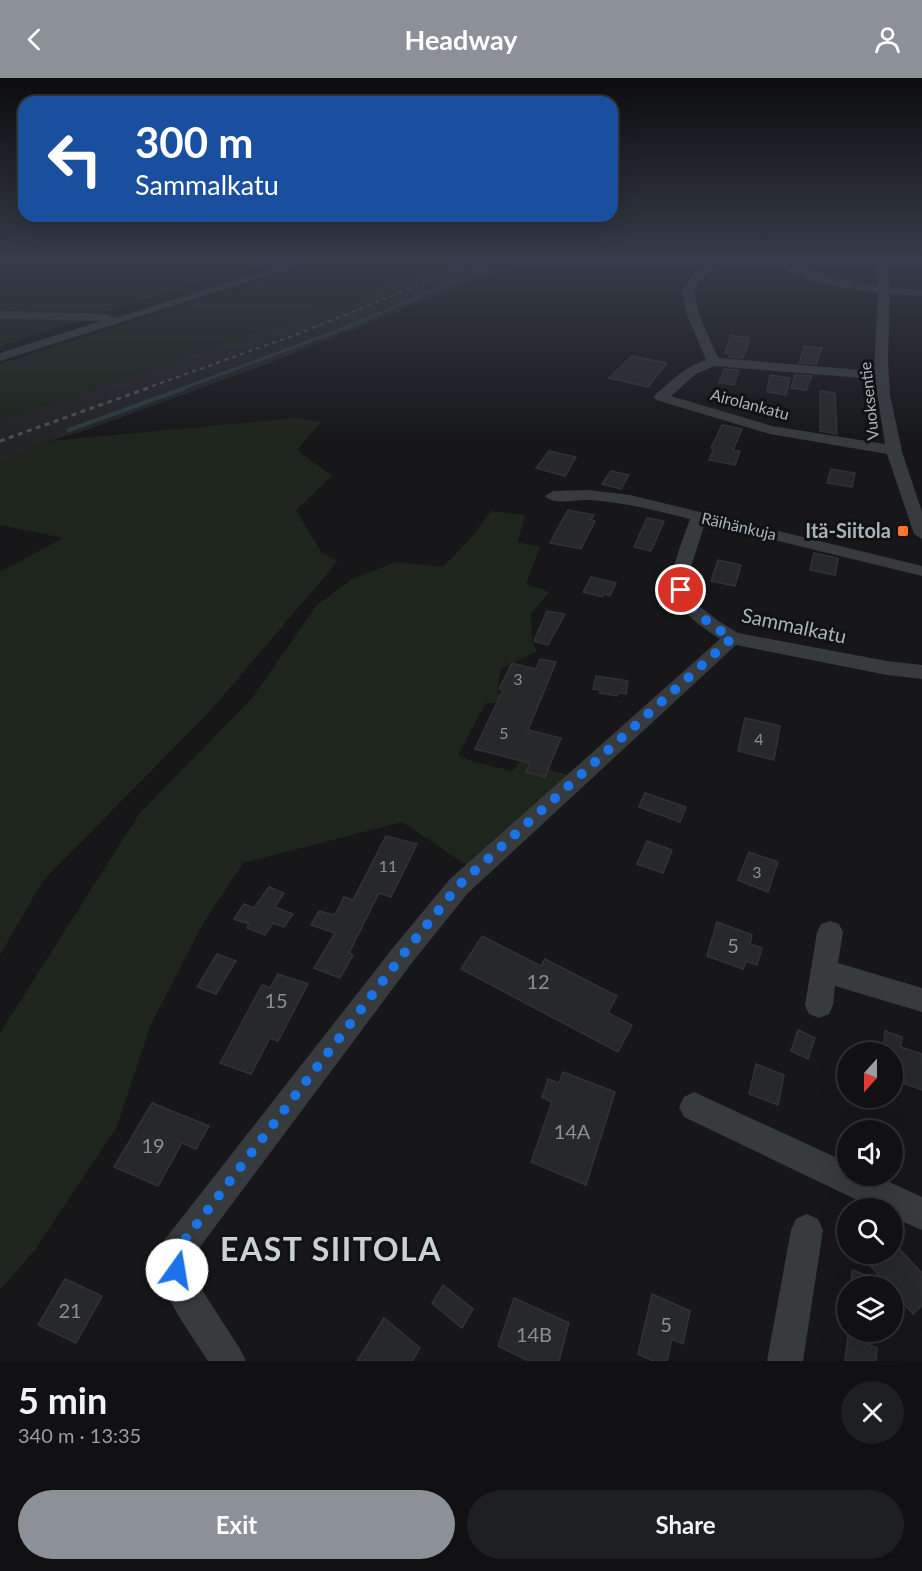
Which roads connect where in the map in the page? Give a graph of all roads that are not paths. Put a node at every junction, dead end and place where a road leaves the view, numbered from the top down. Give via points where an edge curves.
1 (117, 319) edge
2 (121, 319) joint
3 (695, 319) edge
4 (883, 319) edge
5 (0, 357) edge
6 (713, 362) junction
7 (882, 376) junction
8 (893, 450) junction
9 (553, 496) dead end
10 (699, 517) junction
11 (922, 534) edge
12 (922, 571) edge
13 (732, 638) junction
14 (922, 672) edge
15 (830, 933) dead end
16 (824, 971) junction
17 (922, 1000) edge
18 (819, 1005) dead end
19 (694, 1107) dead end
20 (922, 1214) edge
21 (807, 1230) dead end
22 (228, 1361) edge
23 (786, 1361) edge

1 - 2 street
2 - 5 street
3 - 6 street
4 - 7 street, Vuoksentie
6 - 7 street
6 - 8 street, Airolankatu via 700,365 661,397 770,430
7 - 8 street, Vuoksentie
8 - 11 street, Vuoksentie
9 - 10 street, Räihänkuja via 608,497
10 - 12 street, Räihänkuja
10 - 13 street, Sammalkatu via 680,573 681,590 692,608
13 - 14 street, Sammalkatu
13 - 22 street via 459,885 174,1254 180,1285
15 - 16 street
16 - 17 street
16 - 18 street
19 - 20 street
21 - 23 street

